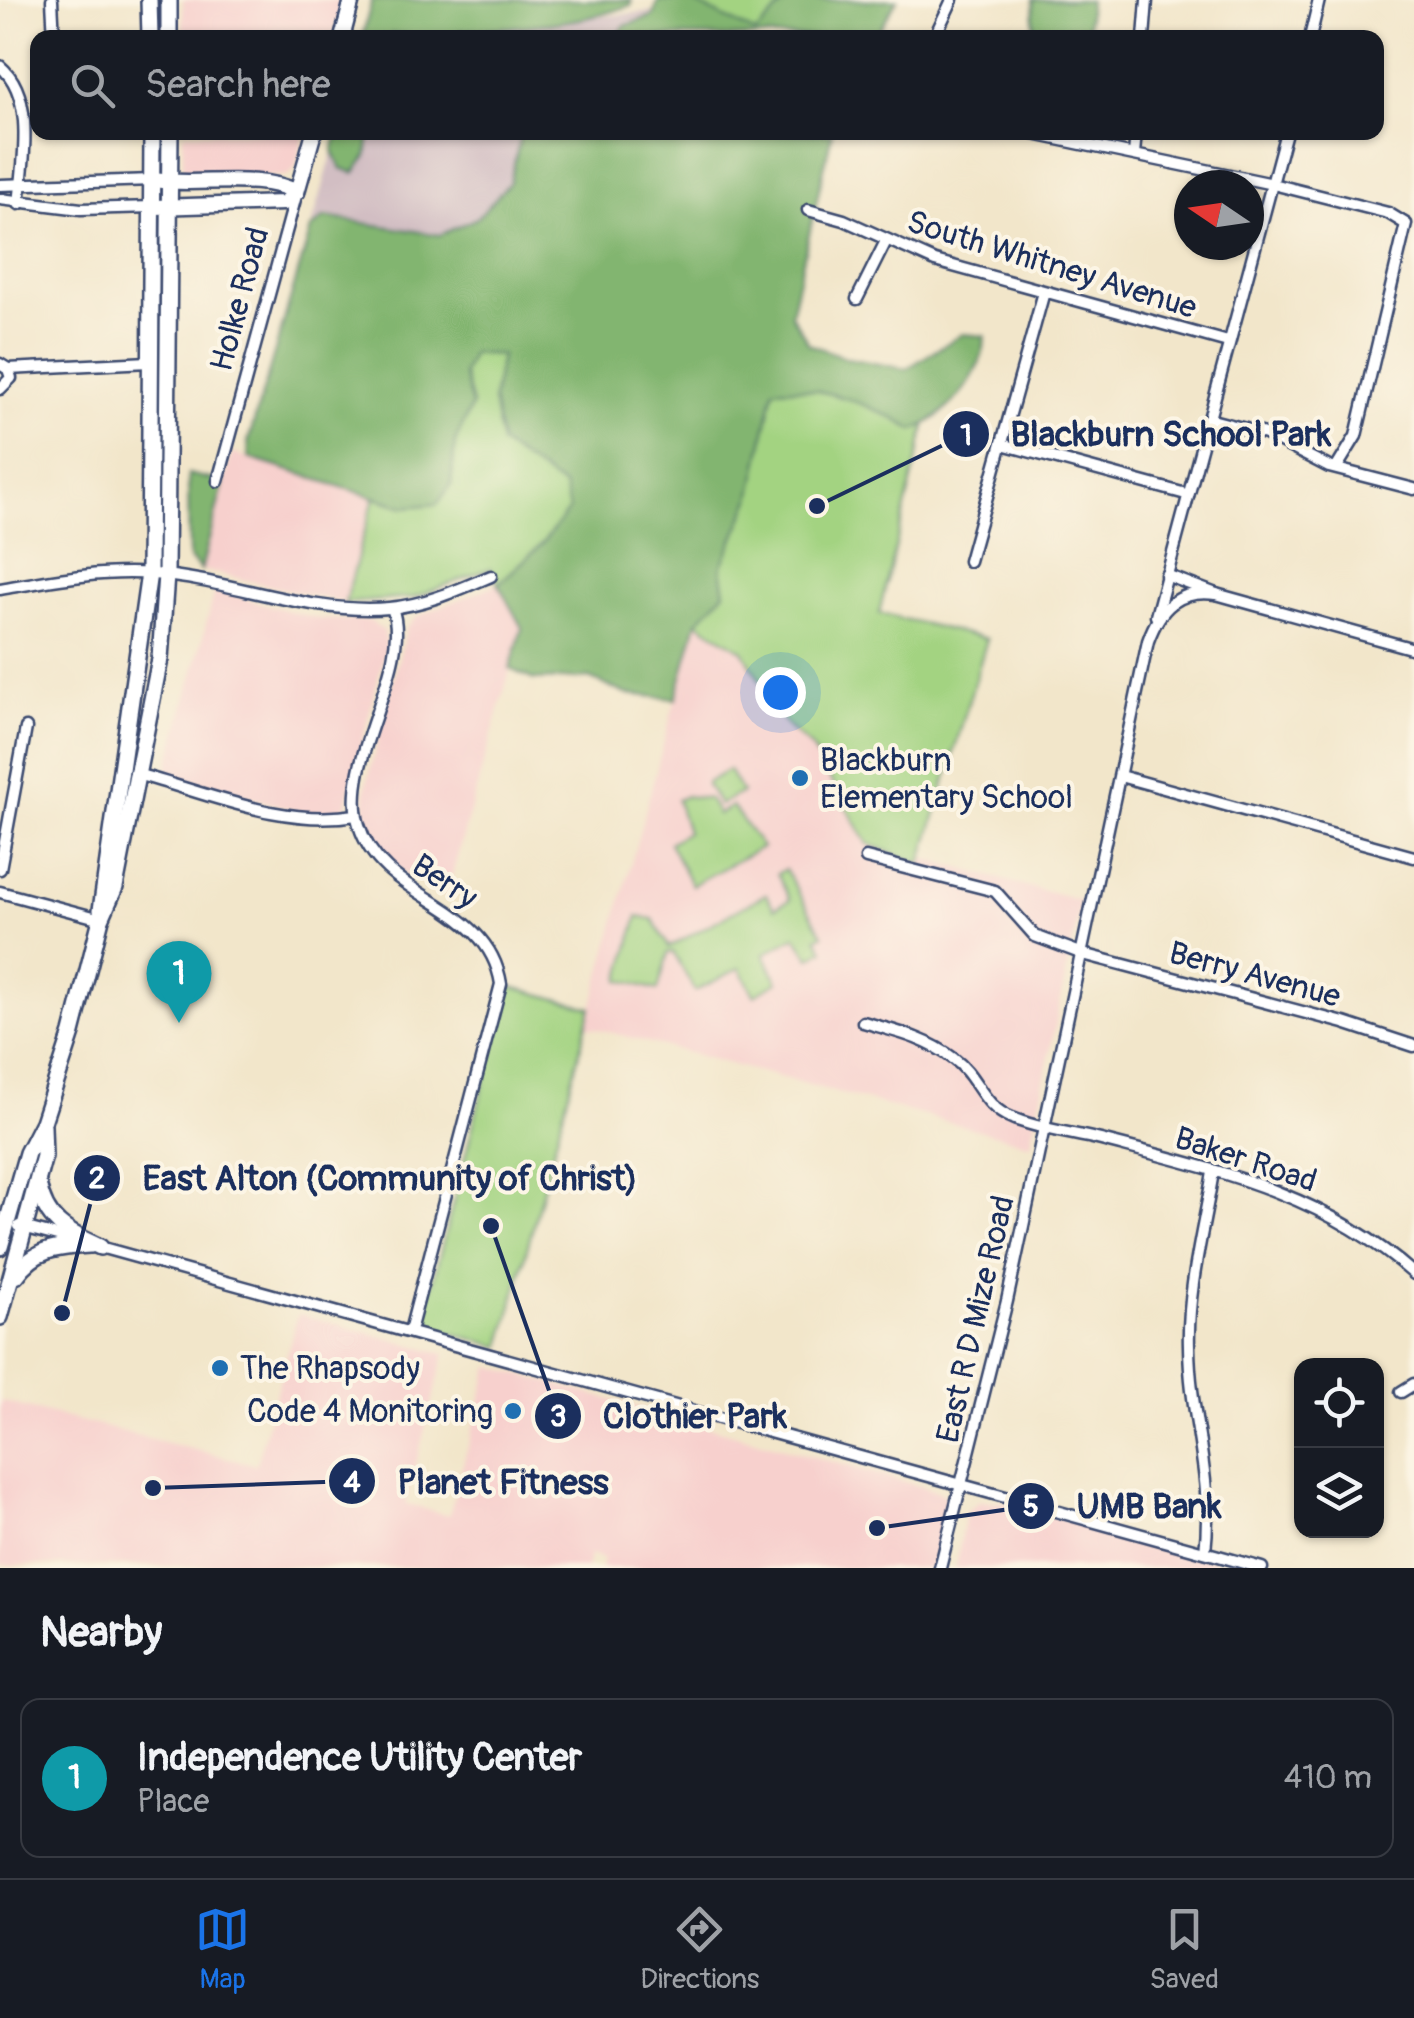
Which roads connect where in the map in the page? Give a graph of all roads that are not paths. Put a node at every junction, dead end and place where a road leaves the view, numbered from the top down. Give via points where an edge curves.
1 (52, 0) edge
2 (149, 0) edge
3 (169, 0) edge
4 (352, 0) edge
5 (952, 0) edge
6 (1148, 0) edge
7 (1318, 0) edge
8 (54, 30) edge
9 (150, 30) edge
10 (169, 30) edge
11 (344, 30) edge
12 (938, 30) edge
13 (1145, 30) edge
14 (1312, 30) edge
15 (0, 66) edge
16 (30, 131) edge
17 (23, 132) junction
18 (152, 140) edge
19 (170, 140) edge
20 (312, 140) edge
21 (1064, 140) edge
22 (1135, 140) edge
23 (1284, 140) edge
24 (1134, 154) junction
25 (154, 180) junction
26 (21, 182) junction
27 (171, 183) junction
28 (1273, 184) junction
29 (0, 185) edge
30 (297, 192) junction
31 (0, 199) edge
32 (20, 204) junction
33 (163, 207) junction
34 (808, 210) dead end
35 (886, 241) junction
36 (1044, 292) junction
37 (856, 298) dead end
38 (1228, 342) junction
39 (149, 362) junction
40 (4, 366) edge
41 (0, 389) edge
42 (1208, 419) junction
43 (1002, 444) junction
44 (1337, 467) junction
45 (218, 481) dead end
46 (1414, 489) edge
47 (1186, 494) junction
48 (968, 562) dead end
49 (149, 574) junction
50 (1166, 574) junction
51 (166, 575) junction
52 (491, 576) dead end
53 (0, 589) edge
54 (1216, 594) junction
55 (392, 608) junction
56 (1154, 622) junction
57 (1414, 649) edge
58 (26, 728) dead end
59 (140, 775) junction
60 (1120, 776) junction
61 (6, 814) edge
62 (356, 815) junction
63 (1414, 857) edge
64 (866, 858) dead end
65 (0, 869) edge
66 (0, 892) edge
67 (101, 919) junction
68 (1083, 954) junction
69 (863, 1022) dead end
70 (1414, 1046) edge
71 (43, 1122) junction
72 (1046, 1126) junction
73 (1213, 1172) junction
74 (37, 1179) junction
75 (7, 1223) junction
76 (25, 1227) junction
77 (95, 1246) junction
78 (0, 1247) edge
79 (1414, 1274) edge
80 (4, 1286) edge
81 (0, 1316) edge
82 (410, 1331) junction
83 (1414, 1384) edge
84 (1401, 1392) dead end
85 (962, 1484) junction
86 (1206, 1552) junction
87 (940, 1568) edge
88 (1262, 1568) edge

1 - 8 street
2 - 9 main road
3 - 10 main road
4 - 11 street
5 - 12 street
6 - 13 street
7 - 14 street
15 - 17 street via 18,91
16 - 17 street
17 - 26 street
18 - 25 main road
19 - 27 main road
20 - 30 street, Holke Road
21 - 24 street
22 - 24 street
23 - 28 street, East R D Mize Road
24 - 28 street
25 - 26 street
25 - 27 street
25 - 33 main road
26 - 29 street
26 - 32 street
27 - 30 street via 280,184
27 - 33 main road
28 - 38 street, East R D Mize Road
28 - 44 street via 1388,213 1406,224 1356,436
30 - 33 street via 284,203
30 - 45 street, Holke Road
31 - 32 street
32 - 33 street
33 - 39 main road
33 - 51 main road
34 - 35 street, South Whitney Avenue
35 - 36 street, South Whitney Avenue
35 - 37 street
36 - 38 street, South Whitney Avenue
36 - 43 street
38 - 42 street, East R D Mize Road
39 - 40 street
39 - 49 main road
40 - 41 street via 9,383
42 - 44 street via 1264,434
42 - 47 street, East R D Mize Road
43 - 47 street
43 - 48 street
44 - 46 street
47 - 50 street, East R D Mize Road
49 - 51 street
49 - 53 street via 85,574
49 - 67 main road
50 - 54 street
50 - 56 street, East R D Mize Road
51 - 55 street via 314,606
51 - 59 main road
52 - 55 street via 440,598
54 - 56 street via 1188,593
54 - 57 street
55 - 62 street via 394,648 357,781
56 - 60 street, East R D Mize Road
58 - 61 street
59 - 62 street via 280,814 318,821
59 - 67 main road
60 - 63 street
60 - 68 street, East R D Mize Road
61 - 65 street
62 - 82 street, Berry via 364,843 381,866 468,924 498,965 500,999
64 - 68 street, Berry Avenue via 995,891 1034,936
66 - 67 street
67 - 71 main road
68 - 70 street, Berry Avenue
68 - 72 street, East R D Mize Road
69 - 72 street, Baker Road via 916,1036 957,1060 984,1101 1012,1118
71 - 74 main road
71 - 75 main road via 26,1153
72 - 73 street, Baker Road
72 - 85 street, East R D Mize Road
73 - 79 street, Baker Road via 1307,1201 1377,1241
73 - 86 street via 1188,1344 1209,1481
74 - 76 main road
74 - 77 main road via 47,1214
75 - 76 street, East R D Mize Road
75 - 78 main road
76 - 77 street, East R D Mize Road
76 - 80 main road
77 - 80 main road via 45,1250
77 - 82 street, East R D Mize Road
80 - 81 main road
82 - 85 street, East R D Mize Road
83 - 84 street
85 - 86 street
85 - 87 street
86 - 88 street

